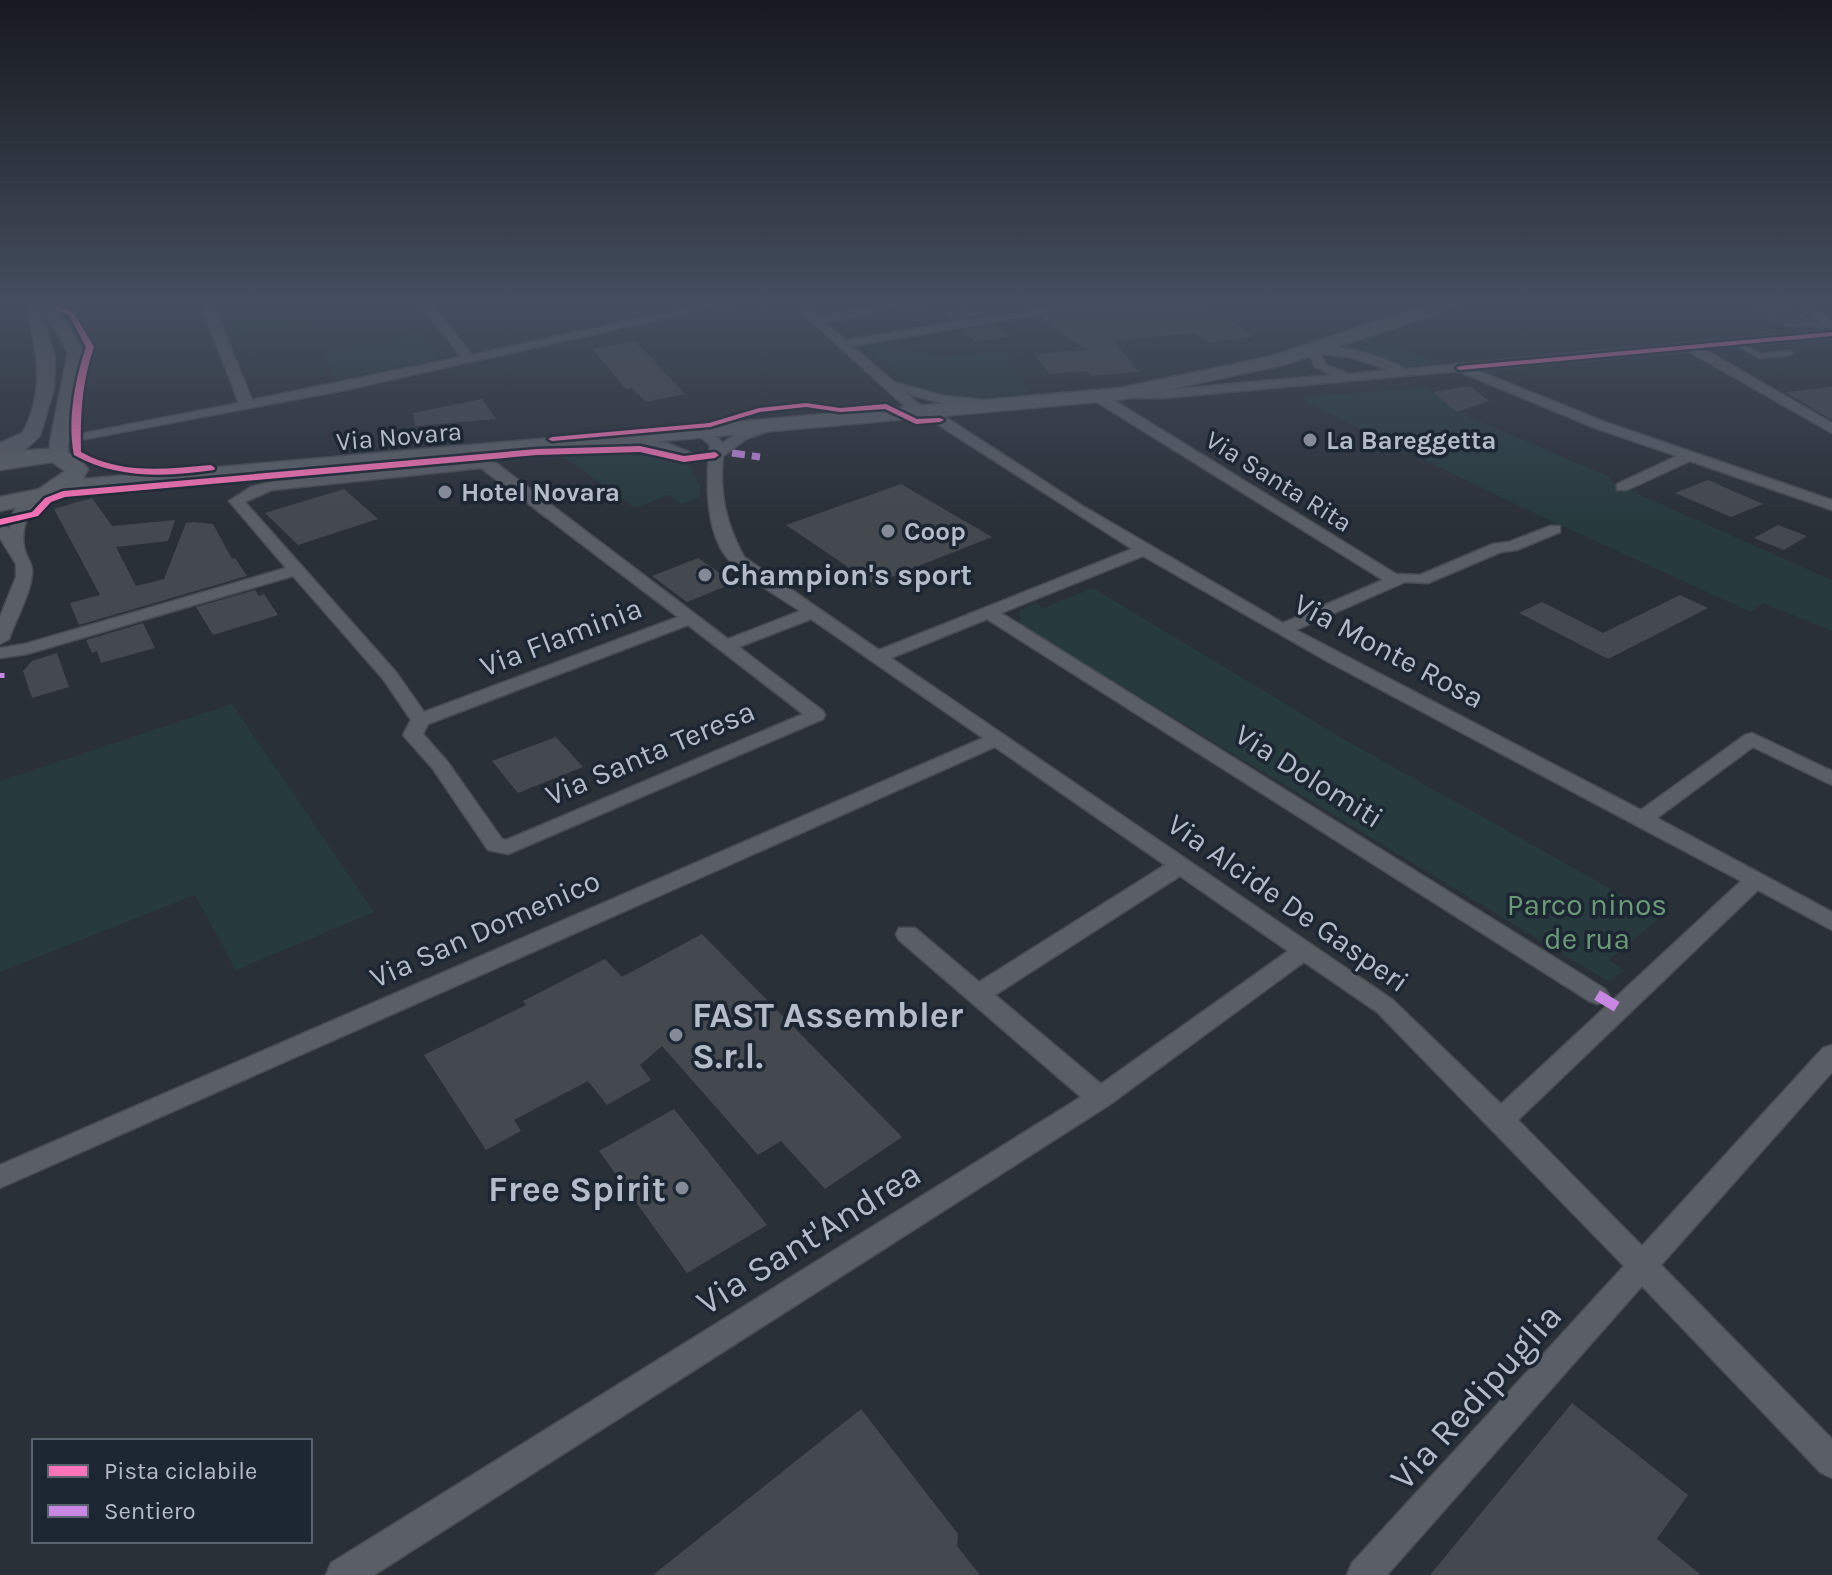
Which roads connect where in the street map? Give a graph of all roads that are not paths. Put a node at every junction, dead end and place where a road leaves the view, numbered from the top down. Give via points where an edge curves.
1 (46, 376) edge
2 (73, 376) edge
3 (235, 376) edge
4 (389, 376) edge
5 (880, 376) edge
6 (1214, 376) edge
7 (1353, 376) edge
8 (1378, 376) edge
9 (1477, 376) edge
10 (1740, 376) edge
11 (1361, 377) junction
12 (906, 394) junction
13 (1120, 394) junction
14 (1097, 396) junction
15 (1019, 403) junction
16 (247, 405) junction
17 (928, 412) junction
18 (862, 418) junction
19 (773, 425) junction
20 (1832, 429) edge
21 (33, 430) junction
22 (705, 432) junction
23 (605, 440) junction
24 (0, 449) edge
25 (715, 455) junction
26 (64, 456) junction
27 (1689, 456) junction
28 (696, 458) junction
29 (0, 462) edge
30 (356, 468) junction
31 (176, 477) junction
32 (712, 484) junction
33 (1622, 487) dead end
34 (58, 488) junction
35 (32, 499) junction
36 (0, 504) edge
37 (1832, 505) edge
38 (0, 526) edge
39 (1555, 529) dead end
40 (1146, 549) junction
41 (18, 553) junction
42 (297, 570) junction
43 (1395, 580) junction
44 (986, 611) junction
45 (812, 612) junction
46 (690, 618) junction
47 (1283, 629) junction
48 (0, 641) edge
49 (726, 646) junction
50 (877, 657) junction
51 (420, 720) junction
52 (995, 740) junction
53 (1832, 779) edge
54 (1643, 819) junction
55 (1180, 866) junction
56 (1757, 879) junction
57 (1832, 922) edge
58 (907, 934) dead end
59 (1305, 950) junction
60 (978, 994) junction
61 (1597, 995) dead end
62 (1832, 1055) edge
63 (1100, 1098) junction
64 (1501, 1120) junction
65 (0, 1177) edge
66 (1642, 1268) junction
67 (1832, 1462) edge
68 (343, 1575) edge
69 (1364, 1575) edge

1 - 21 street
2 - 26 street
3 - 16 street
4 - 16 street
5 - 12 street, Via Monte Rosa
6 - 13 main road, Via Novara
7 - 11 street
8 - 11 street
9 - 27 street
10 - 20 street
11 - 13 street
12 - 15 street via 954,402
12 - 17 street, Via Monte Rosa via 915,408
12 - 18 street via 891,408
13 - 14 main road, Via Novara
14 - 15 main road, Via Novara
14 - 43 street, Via Santa Rita
15 - 17 main road, Via Novara
16 - 26 street
17 - 18 main road, Via Novara
17 - 40 street, Via Monte Rosa
18 - 19 main road, Via Novara
19 - 22 main road, Via Novara
19 - 25 street via 741,436
21 - 24 street
21 - 29 street
22 - 23 main road, Via Novara
22 - 25 street via 717,444
22 - 28 street via 696,441
23 - 28 street via 662,446
23 - 30 main road, Via Novara
25 - 32 street, Via Alcide De Gasperi
26 - 29 main road, Via Novara
26 - 31 main road, Via Novara
26 - 34 main road via 74,475
27 - 33 street
27 - 37 street
28 - 32 street, Via Alcide De Gasperi
30 - 31 main road, Via Novara
30 - 42 street via 256,490 236,501
30 - 46 street via 491,466
31 - 34 main road, Via Novara
32 - 45 street, Via Alcide De Gasperi via 721,529 737,560
34 - 35 main road
35 - 36 main road
35 - 41 street via 16,521
38 - 41 street
39 - 43 street via 1422,580
40 - 44 street
40 - 47 street, Via Monte Rosa
41 - 48 street via 24,577
42 - 48 street via 27,649
42 - 51 street via 390,676
43 - 47 street
44 - 50 street
44 - 61 street, Via Dolomiti
45 - 49 street
45 - 50 street, Via Alcide De Gasperi
46 - 49 street
46 - 51 street, Via Flaminia
47 - 54 street, Via Monte Rosa
49 - 51 street, Via Santa Teresa via 816,715 508,847 495,845 413,735
50 - 52 street, Via Alcide De Gasperi
52 - 55 street, Via Alcide De Gasperi
52 - 65 street, Via San Domenico
53 - 54 street via 1752,739
54 - 56 street, Via Monte Rosa
55 - 59 street, Via Alcide De Gasperi
55 - 60 street
56 - 57 street, Via Monte Rosa
56 - 64 street
58 - 60 street
59 - 63 street, Via Sant'Andrea
59 - 64 street, Via Alcide De Gasperi via 1385,1006
60 - 63 street
62 - 66 street, Via Redipuglia
63 - 68 street, Via Sant'Andrea
64 - 66 street, Via Alcide De Gasperi
66 - 67 street, Via Alcide De Gasperi
66 - 69 street, Via Redipuglia

